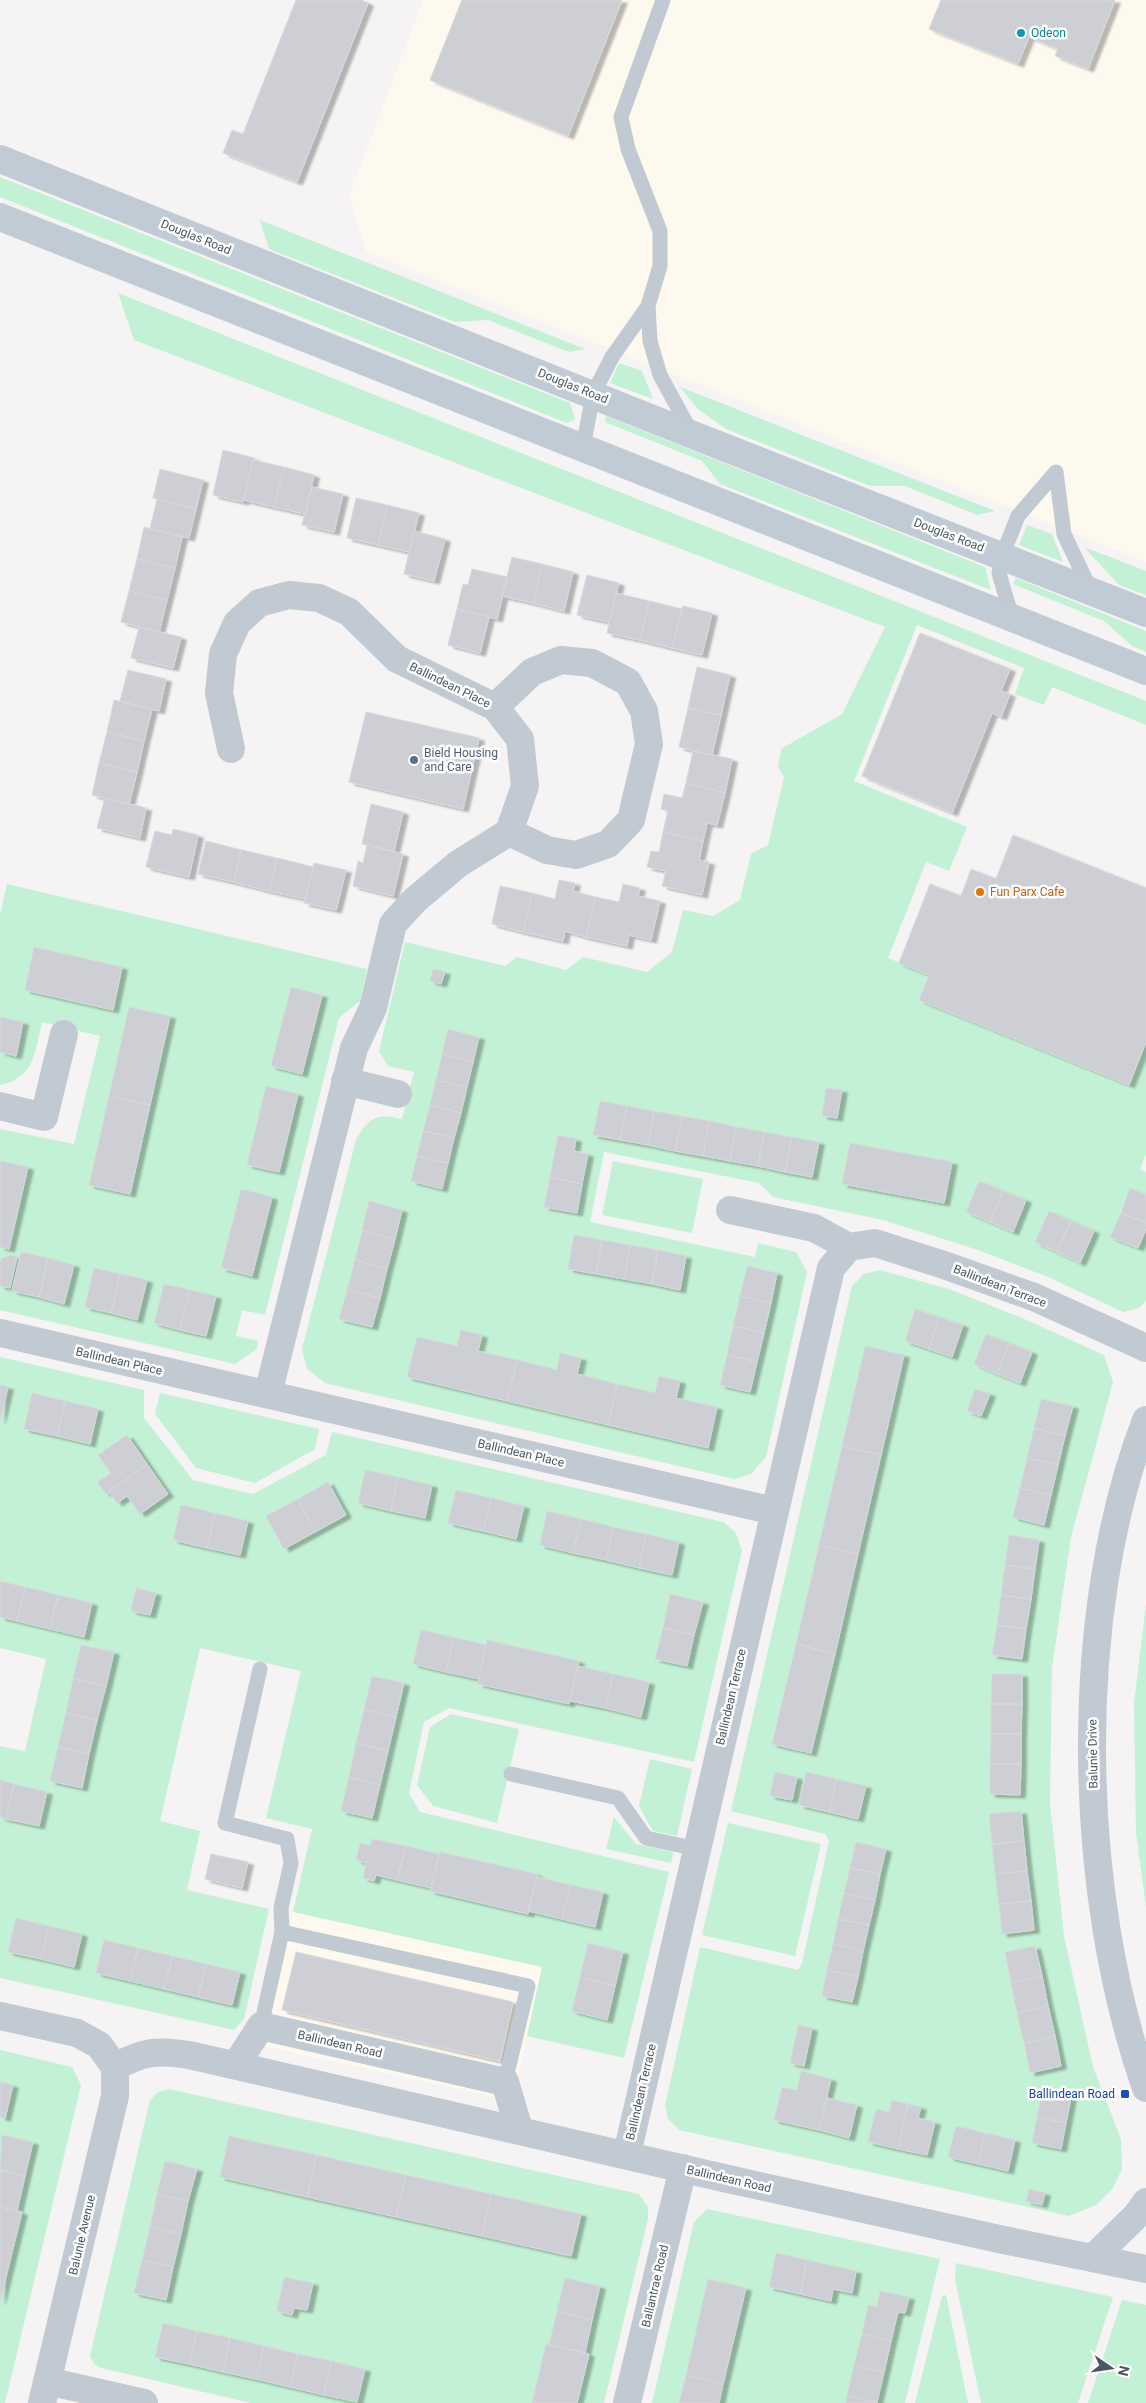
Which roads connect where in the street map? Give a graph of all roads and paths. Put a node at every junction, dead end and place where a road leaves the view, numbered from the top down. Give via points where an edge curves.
1 (663, 0) edge
2 (0, 158) edge
3 (0, 217) edge
4 (648, 306) junction
5 (593, 394) junction
6 (693, 435) junction
7 (583, 448) junction
8 (1002, 556) junction
9 (1090, 591) junction
10 (1146, 613) edge
11 (1012, 618) junction
12 (1146, 672) edge
13 (495, 707) junction
14 (231, 749) dead end
15 (509, 832) junction
16 (64, 1034) dead end
17 (345, 1081) junction
18 (398, 1094) dead end
19 (0, 1106) edge
20 (730, 1210) dead end
21 (849, 1247) junction
22 (0, 1334) edge
23 (1146, 1348) edge
24 (268, 1394) junction
25 (1146, 1420) edge
26 (774, 1511) junction
27 (260, 1668) dead end
28 (511, 1774) dead end
29 (697, 1849) junction
30 (282, 1932) junction
31 (0, 2016) edge
32 (261, 2026) junction
33 (236, 2065) junction
34 (114, 2067) junction
35 (505, 2082) junction
36 (1146, 2088) edge
37 (519, 2129) junction
38 (627, 2154) junction
39 (683, 2168) junction
40 (1146, 2202) edge
41 (1093, 2258) junction
42 (1146, 2269) edge
43 (45, 2392) edge
44 (144, 2403) edge
45 (627, 2403) edge

1 - 4 lane via 621,117 628,148 660,231 660,266
2 - 5 main road, Douglas Road
3 - 7 main road
4 - 5 lane via 612,357
4 - 6 lane via 650,341 660,375
5 - 6 main road, Douglas Road
5 - 7 lane
6 - 8 main road, Douglas Road
7 - 11 main road
8 - 9 main road, Douglas Road
8 - 9 lane via 1018,516 1056,472 1064,534
8 - 11 lane via 998,573
9 - 10 main road, Douglas Road
11 - 12 main road
13 - 14 street, Ballindean Place via 397,659 349,612 319,598 289,595 259,603 237,623 223,654 219,693
13 - 15 street, Ballindean Place via 520,739 525,786
13 - 15 street via 532,672 561,660 592,662 628,682 644,711 649,744 631,820 608,844 576,855 547,850
15 - 17 street via 458,864 415,900 393,924 373,1008 354,1048
16 - 19 street via 44,1117
17 - 18 street
17 - 24 street
20 - 21 street via 814,1228
21 - 23 street, Ballindean Terrace via 875,1244 944,1265 1034,1297
21 - 26 street, Ballindean Terrace via 831,1268
22 - 24 street, Ballindean Place
24 - 26 street, Ballindean Place
25 - 36 street, Balunie Drive via 1137,1443 1114,1535 1098,1634 1092,1736 1096,1843 1109,1942 1132,2050
26 - 29 street, Ballindean Terrace
27 - 30 lane via 224,1823 287,1838 291,1862 281,1908
28 - 29 lane via 618,1798 646,1838
29 - 38 street, Ballindean Terrace
30 - 32 lane
30 - 35 lane via 528,1986
31 - 34 street via 77,2033 99,2045
32 - 33 street
32 - 35 street, Ballindean Road
33 - 34 street, Ballindean Road via 159,2051 131,2058
33 - 37 street, Ballindean Road
34 - 43 street, Balunie Avenue via 115,2096
35 - 37 street
37 - 38 street, Ballindean Road
38 - 39 street, Ballindean Road
39 - 41 street, Ballindean Road
39 - 45 street, Ballantrae Road
40 - 41 street
41 - 42 street, Ballindean Road
43 - 44 street

